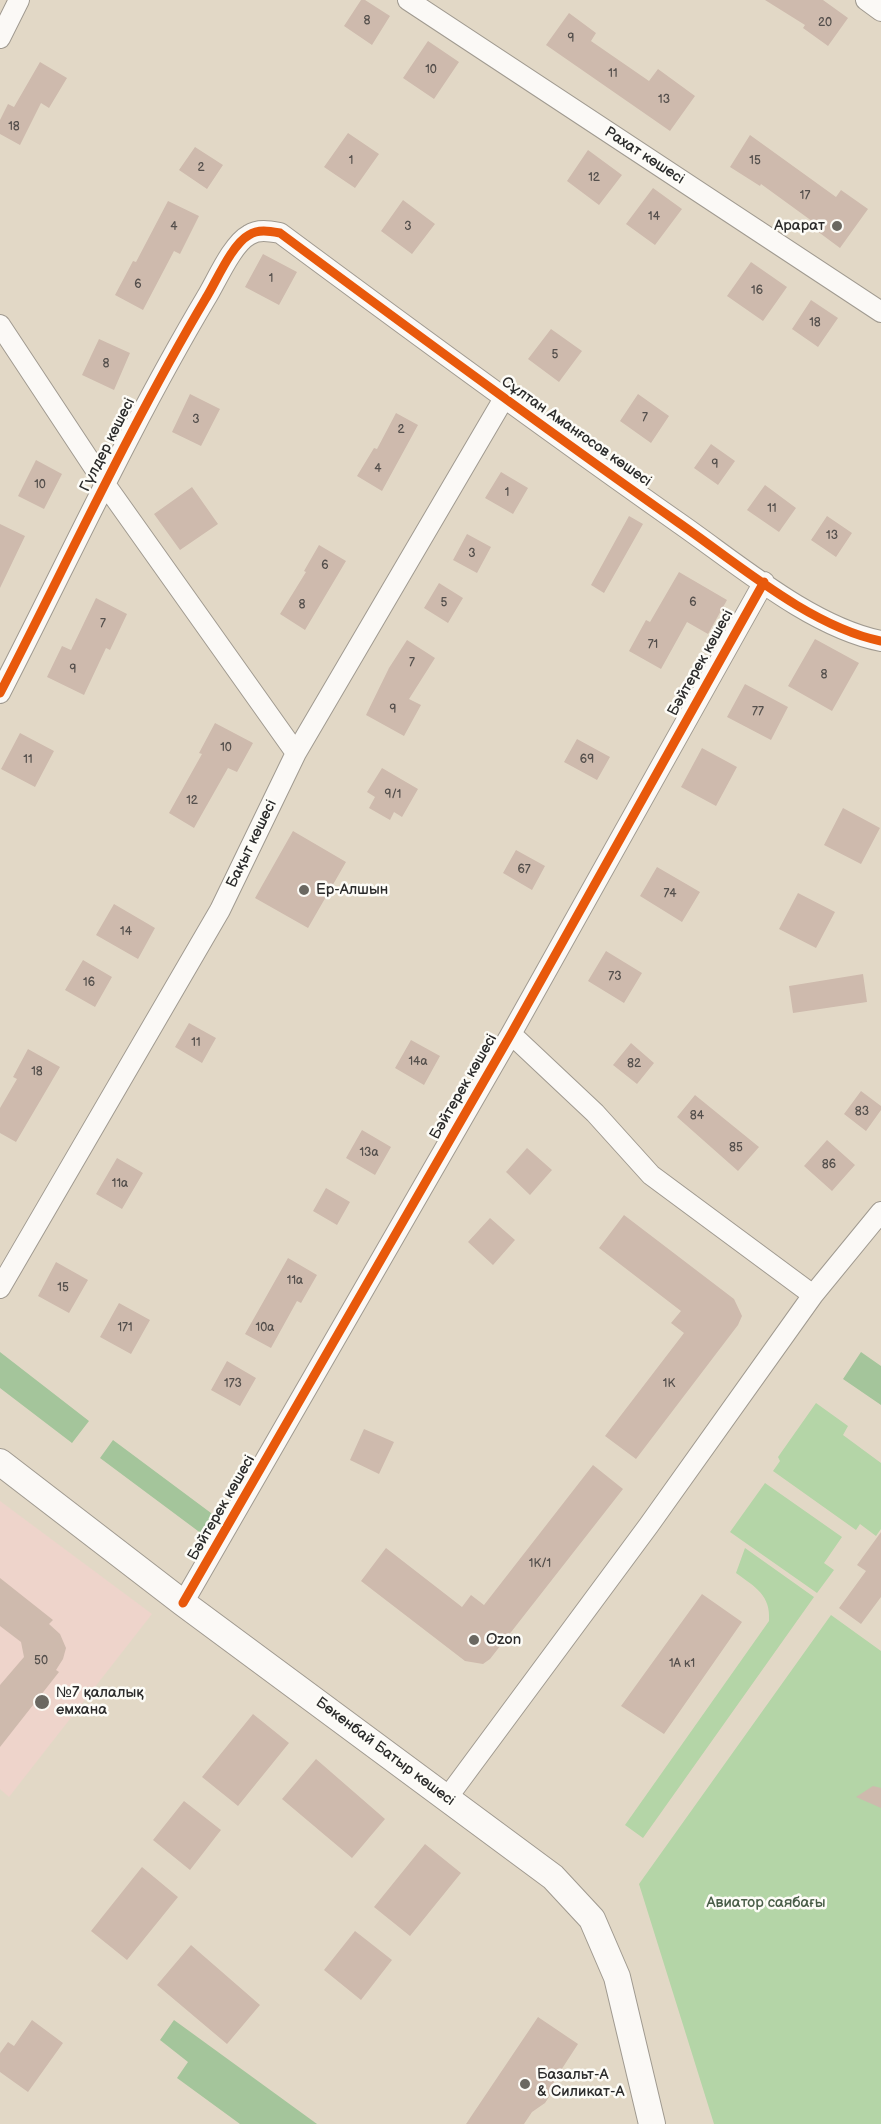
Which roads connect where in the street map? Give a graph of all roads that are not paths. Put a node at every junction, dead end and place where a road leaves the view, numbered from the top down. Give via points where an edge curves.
1 (20, 0) edge
2 (408, 0) edge
3 (866, 0) edge
4 (881, 11) edge
5 (0, 38) edge
6 (265, 230) joint
7 (881, 312) edge
8 (0, 325) edge
9 (503, 400) junction
10 (105, 484) junction
11 (764, 582) junction
12 (881, 641) edge
13 (0, 693) edge
14 (296, 753) junction
15 (511, 1035) junction
16 (881, 1212) edge
17 (0, 1288) edge
18 (813, 1294) junction
19 (0, 1462) edge
20 (183, 1603) junction
21 (447, 1798) junction
22 (652, 2124) edge

1 - 5 street
2 - 7 street, Рахат көшесі
3 - 4 street
6 - 9 street, Сұлтан Аманғосов көшесі via 280,233
6 - 10 street, Гүлдер көшесі via 249,235 237,247 158,382
8 - 10 street
9 - 11 street, Сұлтан Аманғосов көшесі
9 - 14 street, Бақыт көшесі
10 - 13 street, Гүлдер көшесі
10 - 14 street
11 - 12 street, Сұлтан Аманғосов көшесі via 822,621
11 - 15 street, Бәйтерек көшесі
14 - 17 street, Бақыт көшесі via 219,910
15 - 18 street via 595,1113 651,1175
15 - 20 street, Бәйтерек көшесі
16 - 18 street
18 - 21 street via 649,1525
19 - 20 main road, Бөкенбай Батыр көшесі
20 - 21 main road, Бөкенбай Батыр көшесі
21 - 22 main road, Бөкенбай Батыр көшесі via 553,1877 592,1919 618,1977

